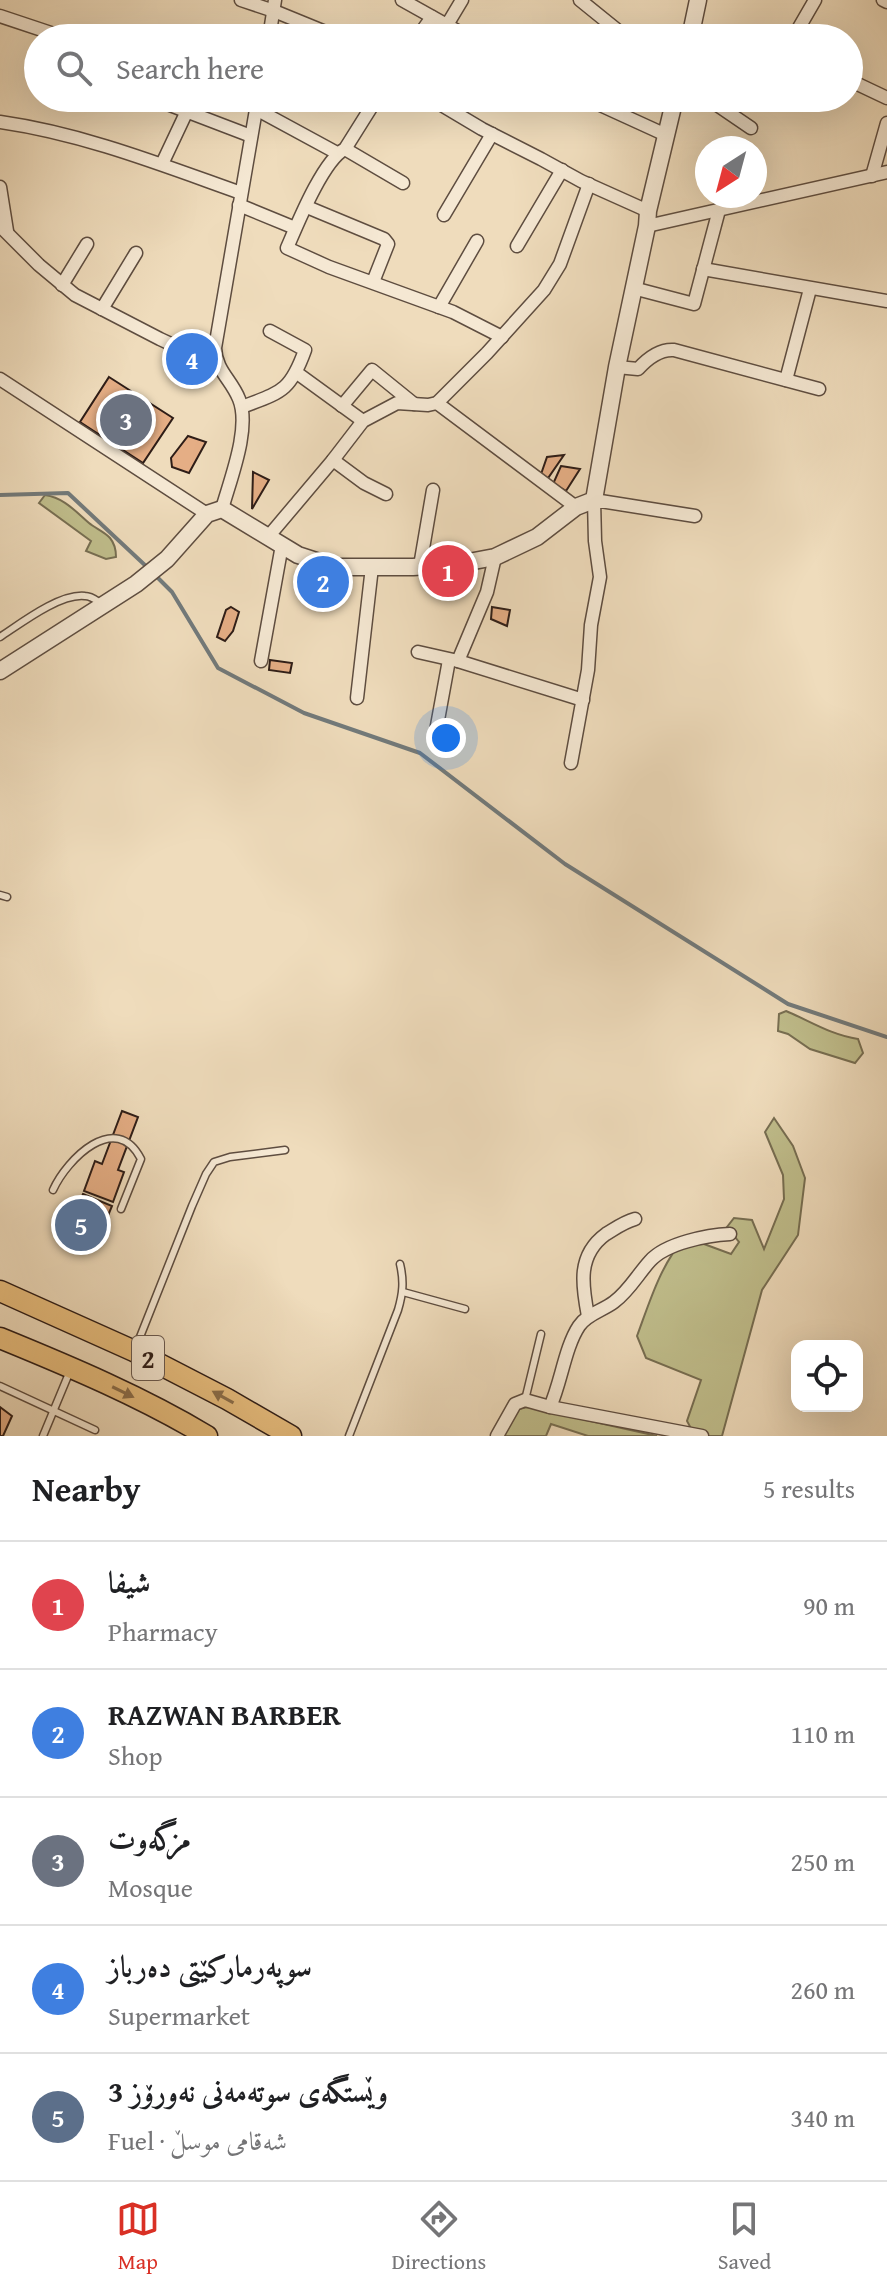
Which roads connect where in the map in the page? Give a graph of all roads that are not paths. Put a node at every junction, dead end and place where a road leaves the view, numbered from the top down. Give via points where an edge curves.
1 (241, 0) edge
2 (402, 0) edge
3 (462, 0) edge
4 (580, 0) edge
5 (698, 0) edge
6 (815, 0) edge
7 (274, 5) edge
8 (0, 16) edge
9 (432, 17) junction
10 (24, 24) edge
11 (312, 24) edge
12 (427, 24) edge
13 (445, 24) edge
14 (448, 24) edge
15 (610, 24) edge
16 (693, 24) edge
17 (801, 24) edge
18 (863, 87) edge
19 (887, 98) edge
20 (187, 112) edge
21 (190, 112) edge
22 (256, 112) edge
23 (271, 112) edge
24 (367, 112) edge
25 (454, 112) edge
26 (616, 112) edge
27 (672, 112) edge
28 (728, 112) edge
29 (0, 122) edge
30 (887, 123) edge
31 (751, 128) dead end
32 (492, 134) junction
33 (666, 135) junction
34 (251, 136) junction
35 (341, 151) junction
36 (162, 164) junction
37 (562, 170) junction
38 (887, 172) edge
39 (872, 176) junction
40 (403, 183) dead end
41 (589, 184) junction
42 (0, 187) edge
43 (240, 199) junction
44 (307, 207) junction
45 (719, 210) junction
46 (444, 215) dead end
47 (648, 219) junction
48 (3, 228) edge
49 (295, 228) junction
50 (477, 241) dead end
51 (87, 244) dead end
52 (517, 246) dead end
53 (136, 253) dead end
54 (703, 269) junction
55 (373, 282) junction
56 (62, 285) junction
57 (887, 286) edge
58 (633, 288) junction
59 (810, 289) junction
60 (884, 300) edge
61 (439, 307) junction
62 (102, 309) junction
63 (270, 331) dead end
64 (502, 337) junction
65 (218, 366) junction
66 (617, 367) junction
67 (297, 373) junction
68 (0, 379) edge
69 (786, 380) junction
70 (819, 389) dead end
71 (437, 403) junction
72 (414, 405) junction
73 (342, 406) junction
74 (242, 407) junction
75 (363, 421) junction
76 (333, 460) junction
77 (433, 490) dead end
78 (386, 494) dead end
79 (594, 500) junction
80 (576, 507) junction
81 (214, 512) junction
82 (695, 516) dead end
83 (275, 541) junction
84 (495, 557) junction
85 (420, 566) junction
86 (372, 567) junction
87 (102, 604) junction
88 (0, 637) edge
89 (418, 652) dead end
90 (454, 660) junction
91 (261, 661) dead end
92 (0, 671) edge
93 (357, 698) dead end
94 (583, 700) junction
95 (436, 731) dead end
96 (571, 763) dead end
97 (285, 1150) dead end
98 (53, 1190) dead end
99 (121, 1209) dead end
100 (635, 1219) dead end
101 (730, 1234) dead end
102 (400, 1264) dead end
103 (0, 1291) edge
104 (403, 1292) junction
105 (465, 1309) dead end
106 (588, 1316) junction
107 (541, 1334) dead end
108 (0, 1338) edge
109 (134, 1351) junction
110 (72, 1368) junction
111 (0, 1386) edge
112 (525, 1400) junction
113 (550, 1407) junction
114 (54, 1409) junction
115 (180, 1429) edge
116 (95, 1430) dead end
117 (43, 1436) edge
118 (207, 1436) edge
119 (291, 1436) edge
120 (349, 1436) edge
121 (497, 1436) edge
122 (702, 1436) edge

1 - 7 street
2 - 9 street
3 - 14 street
4 - 15 street
5 - 16 street
6 - 17 street
7 - 11 street
8 - 10 street
9 - 12 street
9 - 13 street
18 - 19 street
20 - 36 street
21 - 34 street
22 - 34 street
23 - 35 street
24 - 35 street
25 - 32 street
26 - 33 street
27 - 33 street
28 - 31 street
29 - 36 street
30 - 39 street
32 - 37 street
32 - 46 street
33 - 47 street
34 - 43 street
35 - 40 street
35 - 44 street
36 - 43 street
37 - 41 street
37 - 52 street
38 - 39 street
39 - 45 street
41 - 47 street
41 - 64 street via 560,264
42 - 48 street
43 - 49 street
43 - 65 street via 215,348
44 - 49 street
44 - 55 street via 384,239 388,244
45 - 47 street
45 - 54 street
47 - 58 street
48 - 56 street
49 - 55 street via 287,248
50 - 61 street
51 - 56 street
53 - 62 street
54 - 58 street via 694,304
54 - 59 street
55 - 61 street
56 - 62 street
57 - 60 street
58 - 66 street
59 - 60 street
59 - 69 street
61 - 64 street
62 - 65 street
63 - 67 street via 305,350
64 - 71 street
65 - 74 street
66 - 69 street via 638,369 662,351 674,350
66 - 79 street
67 - 73 street
67 - 74 street via 274,396
68 - 81 street
69 - 70 street
71 - 72 street
71 - 80 street
72 - 73 street via 372,370
72 - 75 street via 397,403
73 - 75 street
74 - 81 street via 236,460
75 - 76 street
76 - 78 street
76 - 83 street
77 - 85 street
79 - 80 street
79 - 82 street
79 - 94 street via 600,577
80 - 84 street via 537,537
81 - 83 street
81 - 87 street via 167,559
83 - 86 street via 335,567
83 - 91 street
84 - 85 street
84 - 90 street via 487,592
85 - 86 street
86 - 93 street
87 - 88 lane via 85,595 71,597
87 - 92 street
89 - 90 street
90 - 94 street
90 - 95 street
94 - 96 street
97 - 109 lane via 214,1162
98 - 99 lane via 81,1152 99,1140 117,1139 141,1159
100 - 106 street via 599,1239 586,1257 582,1276
101 - 106 street via 687,1241 653,1257 615,1302
102 - 104 lane
103 - 109 highway, 2
104 - 105 lane
104 - 120 lane
106 - 113 street via 574,1337
107 - 112 lane
108 - 110 highway, 2
119 -> 109 highway, 2
110 - 114 lane
110 -> 115 highway, 2
111 - 114 lane
112 - 113 street
112 - 121 street via 515,1404
113 - 122 street
114 - 116 lane
114 - 117 lane
115 - 118 highway, 2

